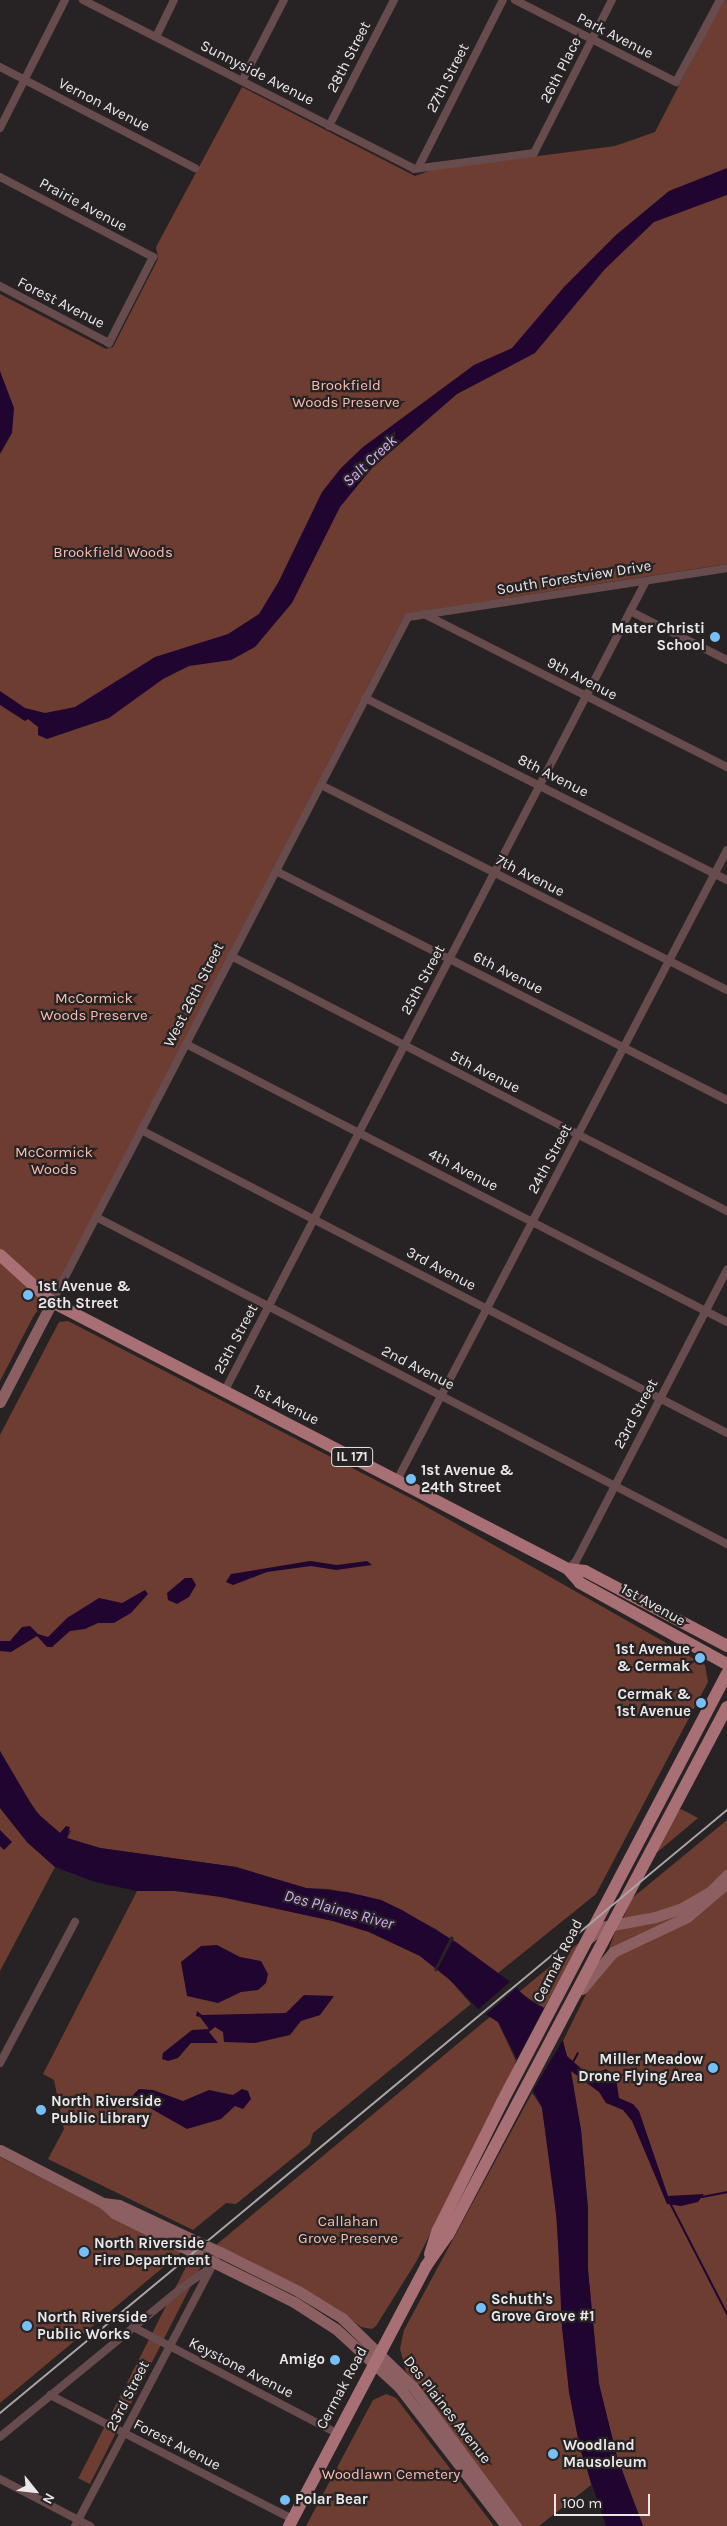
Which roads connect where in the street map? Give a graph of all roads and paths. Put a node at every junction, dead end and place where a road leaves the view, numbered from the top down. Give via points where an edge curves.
1 (65, 0) edge
2 (83, 0) edge
3 (174, 0) edge
4 (284, 0) edge
5 (394, 0) edge
6 (503, 0) edge
7 (516, 0) edge
8 (612, 0) edge
9 (720, 0) edge
10 (156, 37) junction
11 (592, 40) junction
12 (0, 67) edge
13 (25, 80) junction
14 (242, 81) junction
15 (329, 126) junction
16 (0, 128) edge
17 (195, 168) dead end
18 (418, 168) junction
19 (0, 177) edge
20 (0, 286) edge
21 (109, 343) joint
22 (727, 568) edge
23 (646, 580) junction
24 (630, 611) junction
25 (424, 614) junction
26 (727, 660) edge
27 (586, 696) junction
28 (365, 698) junction
29 (727, 767) edge
30 (321, 785) junction
31 (540, 785) junction
32 (727, 850) edge
33 (276, 871) junction
34 (495, 873) junction
35 (715, 873) junction
36 (727, 880) edge
37 (231, 956) junction
38 (450, 959) junction
39 (669, 960) junction
40 (727, 990) edge
41 (186, 1044) junction
42 (405, 1045) junction
43 (624, 1048) junction
44 (727, 1100) edge
45 (141, 1130) junction
46 (360, 1133) junction
47 (578, 1135) junction
48 (727, 1211) edge
49 (96, 1217) junction
50 (315, 1219) junction
51 (532, 1222) junction
52 (0, 1255) edge
53 (727, 1270) edge
54 (52, 1302) junction
55 (269, 1307) junction
56 (487, 1309) junction
57 (706, 1311) junction
58 (727, 1322) edge
59 (224, 1392) junction
60 (442, 1395) junction
61 (660, 1399) junction
62 (0, 1402) edge
63 (727, 1433) edge
64 (397, 1480) junction
65 (614, 1485) junction
66 (727, 1544) edge
67 (568, 1569) junction
68 (714, 1639) junction
69 (727, 1640) edge
70 (727, 1646) edge
71 (706, 1652) junction
72 (727, 1664) edge
73 (727, 1674) edge
74 (718, 1691) junction
75 (727, 1707) edge
76 (727, 1875) edge
77 (727, 1883) edge
78 (75, 1922) dead end
79 (612, 1924) junction
80 (586, 1942) junction
81 (573, 2000) junction
82 (0, 2063) edge
83 (0, 2150) edge
84 (215, 2261) junction
85 (426, 2266) junction
86 (133, 2327) junction
87 (169, 2346) junction
88 (377, 2357) junction
89 (50, 2395) junction
90 (124, 2433) junction
91 (337, 2433) junction
92 (0, 2437) edge
93 (0, 2479) edge
94 (77, 2523) edge
95 (291, 2523) edge
96 (90, 2526) edge
97 (506, 2526) edge
98 (516, 2526) edge

1 - 13 street
2 - 10 street, Sunnyside Avenue
3 - 10 street
4 - 14 street
5 - 15 street, 28th Street
6 - 18 street, 27th Street
7 - 11 street, Park Avenue
8 - 11 street, 26th Place
9 - 11 street, Park Avenue via 676,82
10 - 14 street, Sunnyside Avenue
11 - 18 street, 26th Place via 534,153
12 - 13 street, Vernon Avenue
13 - 16 street
13 - 17 street, Vernon Avenue
14 - 15 street, Sunnyside Avenue
15 - 18 street, Sunnyside Avenue
19 - 21 street, Prairie Avenue via 153,257
20 - 21 street, Forest Avenue
22 - 23 street, South Forestview Drive
23 - 24 street, 25th Street
23 - 25 street, South Forestview Drive
24 - 26 street
24 - 27 street, 25th Street
25 - 27 street, 9th Avenue
25 - 28 street, West 26th Street via 408,617
27 - 29 street, 9th Avenue
27 - 31 street, 25th Street
28 - 30 street, West 26th Street
28 - 31 street, 8th Avenue
30 - 33 street, West 26th Street
30 - 34 street, 7th Avenue
31 - 34 street, 25th Street
31 - 35 street, 8th Avenue
32 - 35 street, 24th Street
33 - 37 street, West 26th Street
33 - 38 street, 6th Avenue
34 - 38 street, 25th Street
34 - 39 street, 7th Avenue
35 - 36 street, 8th Avenue
35 - 39 street, 24th Street
37 - 41 street, West 26th Street
37 - 42 street, 5th Avenue
38 - 42 street, 25th Street
38 - 43 street, 6th Avenue
39 - 40 street, 7th Avenue
39 - 43 street, 24th Street
41 - 45 street, West 26th Street
41 - 46 street, 4th Avenue
42 - 46 street, 25th Street
42 - 47 street, 5th Avenue
43 - 44 street, 6th Avenue
43 - 47 street, 24th Street
45 - 49 street, West 26th Street
45 - 50 street, 3rd Avenue
46 - 50 street, 25th Street
46 - 51 street, 4th Avenue
47 - 48 street, 5th Avenue
47 - 51 street, 24th Street
49 - 54 street, West 26th Street
49 - 55 street, 2nd Avenue
50 - 55 street, 25th Street
50 - 56 street, 3rd Avenue
51 - 56 street, 24th Street
51 - 57 street, 4th Avenue
52 - 54 main road, 1st Avenue / IL 171
53 - 57 street, 23rd Street
54 - 59 main road, 1st Avenue / IL 171
54 - 62 main road, West 26th Street
55 - 59 street, 25th Street
55 - 60 street, 2nd Avenue
56 - 60 street, 24th Street
56 - 61 street, 3rd Avenue
57 - 58 street, 4th Avenue
57 - 61 street, 23rd Street
59 - 64 main road, 1st Avenue / IL 171
60 - 64 street, 24th Street
60 - 65 street, 2nd Avenue
61 - 63 street, 3rd Avenue
61 - 65 street, 23rd Street
64 - 67 main road, 1st Avenue / IL 171
65 - 66 street, 2nd Avenue
65 - 67 street, 23rd Street
67 - 68 main road, 1st Avenue / IL 171 via 586,1572
67 - 71 main road, 1st Avenue / IL 171 via 580,1584
68 - 69 main road
68 - 70 main road, 1st Avenue / IL 171
71 - 72 main road, 1st Avenue / IL 171
71 - 74 main road via 718,1668
73 - 74 main road, Cermak Road
74 - 80 main road, Cermak Road
75 - 79 main road, Cermak Road
76 - 79 main road via 705,1895 682,1908 655,1918
77 - 81 main road via 687,1917 613,1952
78 - 82 street
79 - 80 main road via 602,1927
79 - 81 main road, Cermak Road
80 - 85 main road, Cermak Road via 438,2230
81 - 85 main road, Cermak Road via 448,2235
83 - 84 main road, Des Plaines Avenue via 104,2203 119,2205
84 - 86 street
84 - 87 street, 23rd Street
84 - 88 main road, Des Plaines Avenue via 307,2310
85 - 88 main road, Cermak Road
86 - 87 street, Keystone Avenue
86 - 89 street
87 - 90 street, 23rd Street
87 - 91 street, Keystone Avenue
88 - 91 main road, Cermak Road
88 - 97 main road, Des Plaines Avenue
88 - 98 main road, Des Plaines Avenue via 413,2387
89 - 90 street, Forest Avenue
89 - 92 street
90 - 94 street, 23rd Street
90 - 95 street, Forest Avenue
91 - 95 main road, Cermak Road
93 - 94 street
94 - 96 street

